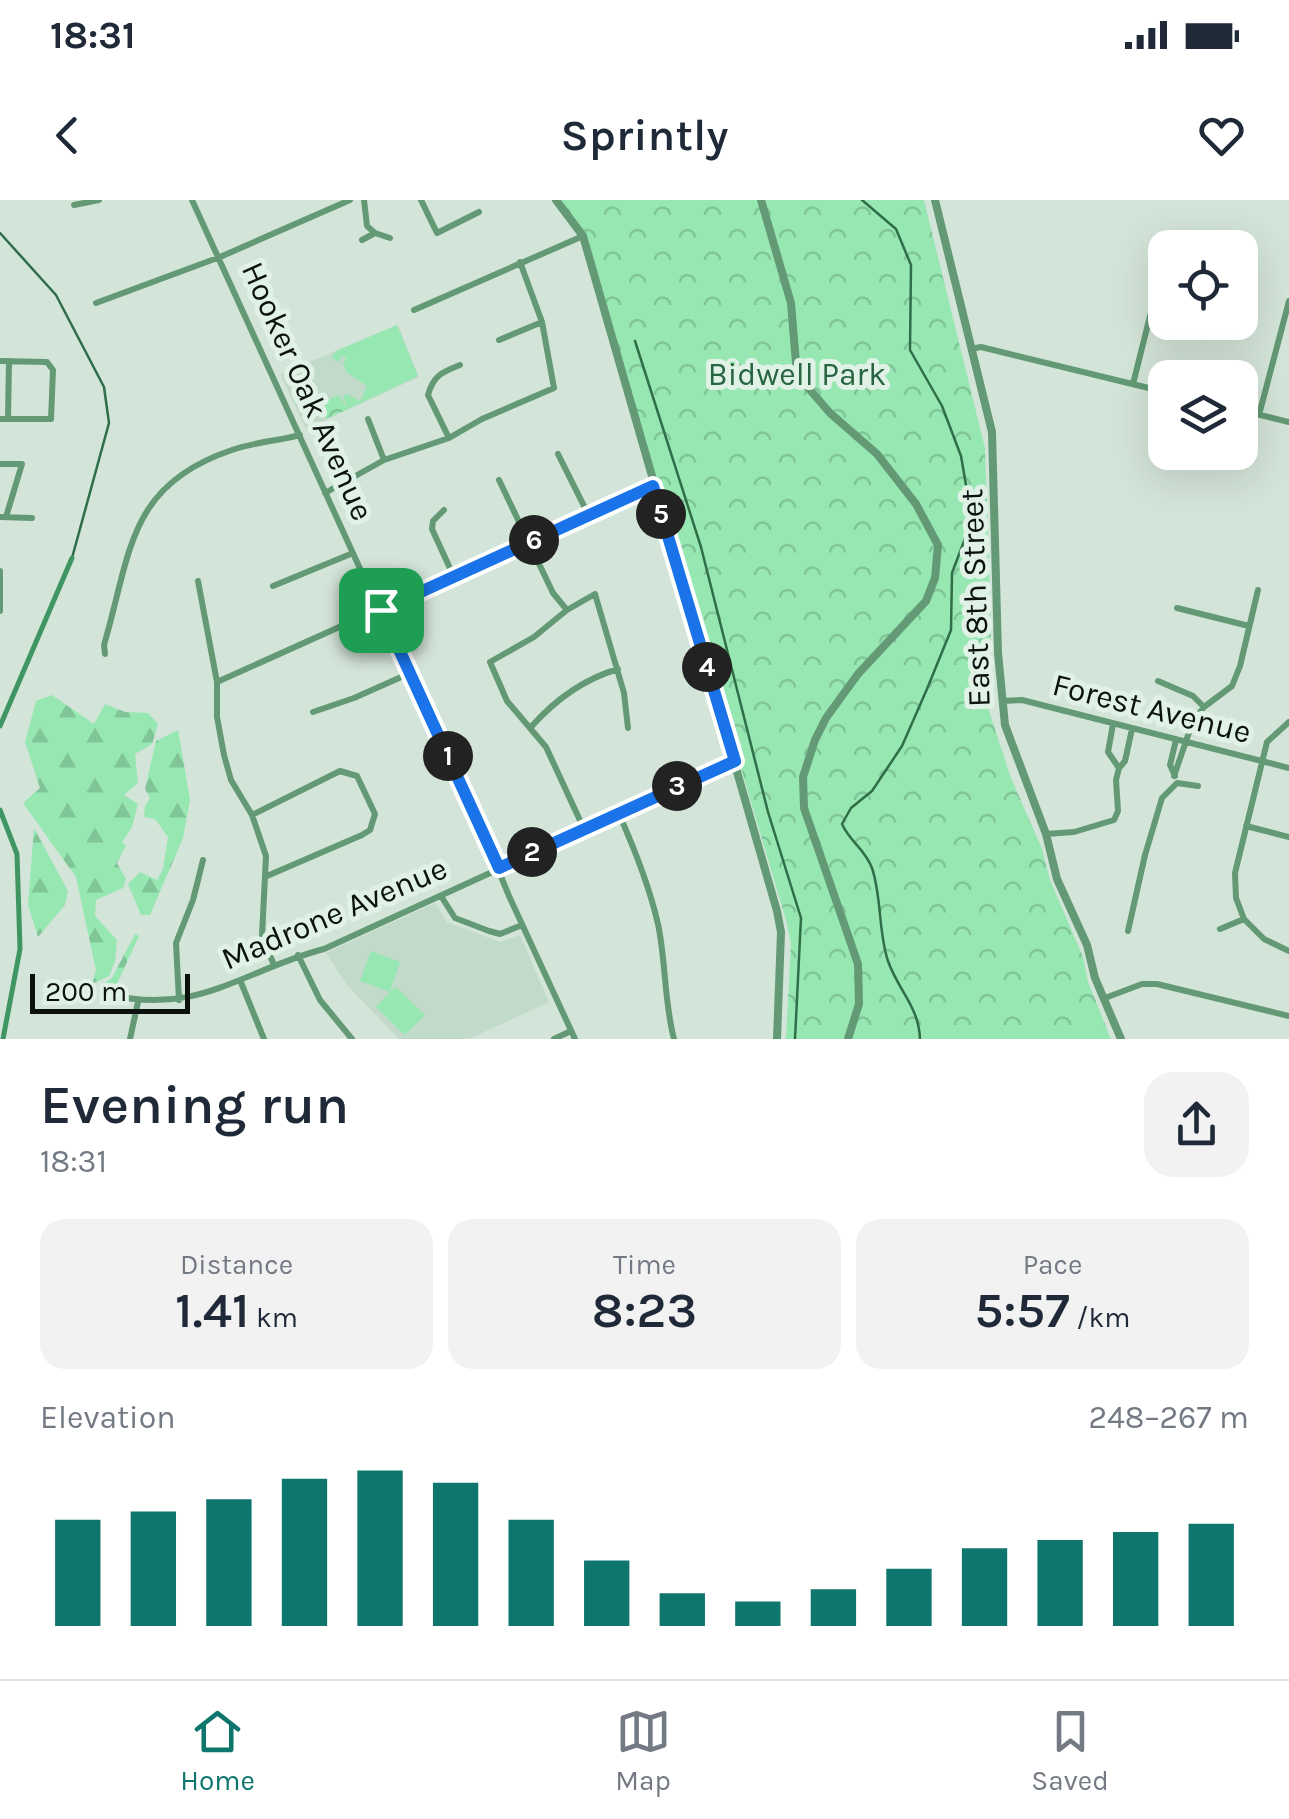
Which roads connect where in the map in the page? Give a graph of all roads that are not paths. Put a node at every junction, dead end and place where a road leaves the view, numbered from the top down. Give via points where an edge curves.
1 (99, 200) edge
2 (192, 200) edge
3 (350, 200) edge
4 (364, 200) edge
5 (421, 200) edge
6 (556, 200) edge
7 (761, 200) edge
8 (935, 200) edge
9 (74, 205) dead end
10 (479, 212) dead end
11 (375, 233) junction
12 (583, 236) junction
13 (390, 238) dead end
14 (362, 240) dead end
15 (220, 258) junction
16 (520, 262) junction
17 (1289, 301) edge
18 (96, 303) dead end
19 (414, 310) dead end
20 (542, 322) junction
21 (1148, 322) edge
22 (499, 340) dead end
23 (972, 349) junction
24 (4, 361) edge
25 (460, 365) dead end
26 (1132, 384) junction
27 (1148, 388) edge
28 (1259, 415) joint
29 (4, 419) edge
30 (368, 419) dead end
31 (1289, 422) edge
32 (300, 435) junction
33 (448, 438) junction
34 (558, 454) dead end
35 (384, 460) junction
36 (0, 464) edge
37 (499, 480) dead end
38 (653, 486) junction
39 (325, 493) junction
40 (444, 510) dead end
41 (588, 514) junction
42 (3, 517) edge
43 (32, 518) dead end
44 (530, 542) junction
45 (353, 553) junction
46 (0, 571) edge
47 (454, 576) junction
48 (198, 580) dead end
49 (273, 586) dead end
50 (1258, 590) dead end
51 (1177, 608) dead end
52 (381, 610) junction
53 (567, 610) junction
54 (0, 611) edge
55 (1250, 626) junction
56 (105, 654) dead end
57 (618, 668) junction
58 (408, 674) junction
59 (1158, 681) dead end
60 (217, 682) junction
61 (1002, 701) junction
62 (1204, 707) junction
63 (313, 712) dead end
64 (1289, 722) edge
65 (1113, 724) junction
66 (531, 727) junction
67 (628, 728) dead end
68 (1132, 729) junction
69 (1180, 741) junction
70 (735, 761) junction
71 (1261, 761) junction
72 (1119, 768) junction
73 (1289, 768) edge
74 (1176, 779) junction
75 (1198, 786) dead end
76 (619, 814) junction
77 (252, 815) junction
78 (1246, 826) junction
79 (584, 829) junction
80 (1046, 834) junction
81 (1289, 837) edge
82 (203, 860) dead end
83 (499, 868) junction
84 (267, 876) junction
85 (441, 896) junction
86 (1244, 919) junction
87 (522, 924) junction
88 (1220, 929) dead end
89 (1128, 931) dead end
90 (1289, 950) edge
91 (298, 956) junction
92 (274, 965) junction
93 (240, 980) junction
94 (108, 994) dead end
95 (1104, 998) junction
96 (179, 1000) junction
97 (138, 1002) junction
98 (1289, 1016) edge
99 (573, 1035) edge
100 (130, 1039) edge
101 (264, 1039) edge
102 (352, 1039) edge
103 (554, 1039) edge
104 (674, 1039) edge
105 (777, 1039) edge
106 (848, 1039) edge
107 (1121, 1039) edge

1 - 9 street
2 - 15 street, Hooker Oak Avenue
3 - 15 street
4 - 11 street via 367,226
5 - 10 street via 437,233
6 - 12 street
7 - 106 street via 790,302 796,375 878,454 938,545 926,601 826,718 803,777 804,808 858,964 859,1004
8 - 23 street, East 8th Street
11 - 13 street
11 - 14 street
12 - 16 street
12 - 38 street
15 - 18 street
15 - 32 street, Hooker Oak Avenue
16 - 19 street
16 - 20 street
17 - 28 street
20 - 22 street
20 - 33 street via 554,388
21 - 26 street
23 - 26 street
23 - 61 street, East 8th Street via 992,432
24 - 29 street
24 - 29 street via 50,363 53,412 47,420
25 - 33 street via 440,372 428,395
26 - 27 street
28 - 31 street
30 - 35 street
32 - 39 street, Hooker Oak Avenue
32 - 56 street via 219,455 157,496 132,539
33 - 35 street
34 - 41 street
35 - 39 street
36 - 42 street via 22,464
37 - 44 street
38 - 41 street
38 - 70 street
39 - 45 street, Hooker Oak Avenue
40 - 47 street via 432,529
41 - 44 street
42 - 43 street
44 - 47 street
44 - 53 street
45 - 49 street
45 - 52 street, Hooker Oak Avenue
46 - 54 street
47 - 52 street
48 - 60 street
50 - 55 street
51 - 55 street
52 - 58 street, Hooker Oak Avenue
52 - 60 street
53 - 57 street via 595,594
53 - 66 street via 490,662 508,701
55 - 62 street via 1232,686
57 - 66 street via 579,684
57 - 67 street
58 - 63 street
58 - 83 street, Hooker Oak Avenue
59 - 62 street
60 - 77 street via 224,755
61 - 65 street, Forest Avenue via 1022,700
61 - 80 street, East 8th Street via 1008,738
62 - 69 street
64 - 71 street via 1267,742
65 - 68 street, Forest Avenue
65 - 72 street via 1108,752
66 - 79 street
68 - 69 street, Forest Avenue
68 - 72 street
69 - 71 street, Forest Avenue
69 - 74 street
70 - 76 street, Madrone Avenue
70 - 105 street via 781,932
71 - 73 street, Forest Avenue
71 - 78 street
72 - 80 street via 1114,820
74 - 75 street
74 - 89 street via 1162,798
76 - 79 street, Madrone Avenue
76 - 104 street via 659,926
77 - 84 street
77 - 84 street via 340,771 357,776 375,814 362,835
78 - 81 street
78 - 86 street via 1234,873
79 - 83 street, Madrone Avenue
80 - 95 street, East 8th Street
82 - 96 street via 176,943
83 - 85 street, Madrone Avenue
83 - 87 street, Hooker Oak Avenue
84 - 92 street via 262,936
85 - 87 street via 454,918 488,931 504,933
85 - 91 street, Madrone Avenue
86 - 88 street
86 - 90 street
87 - 99 street, Hooker Oak Avenue
91 - 92 street, Madrone Avenue
91 - 102 street via 320,1000
92 - 93 street, Madrone Avenue
93 - 96 street, Madrone Avenue
93 - 101 street
94 - 97 street, Madrone Avenue
95 - 98 street via 1157,984
95 - 107 street, East 8th Street
96 - 97 street, Madrone Avenue
97 - 100 street
99 - 103 street

